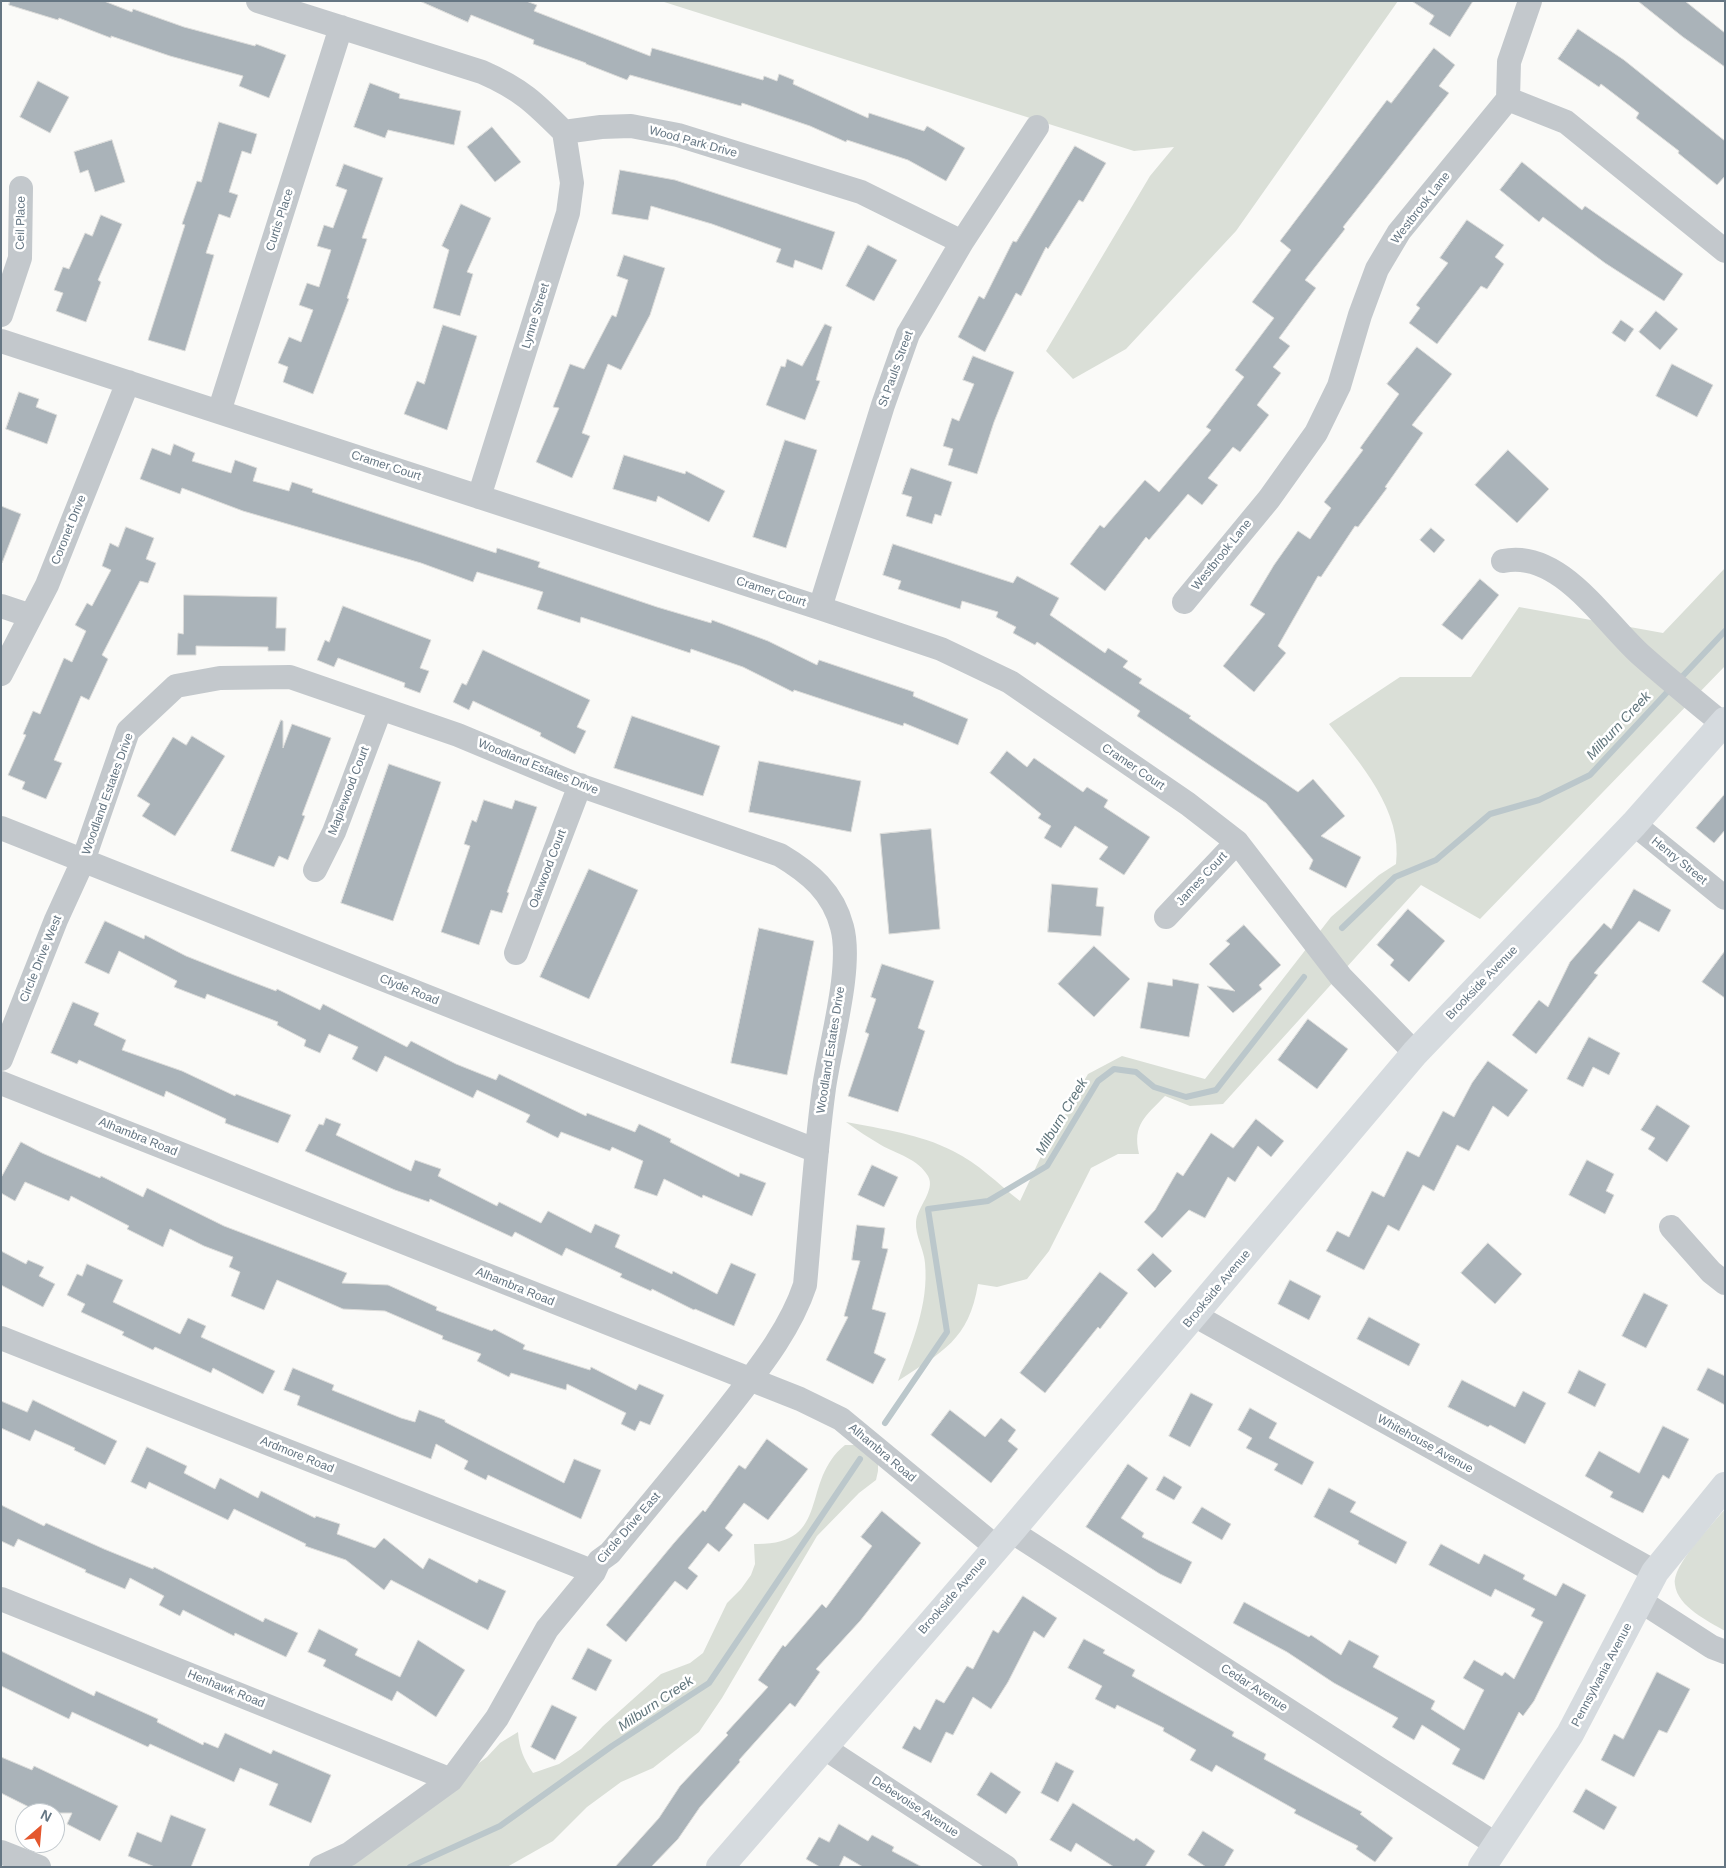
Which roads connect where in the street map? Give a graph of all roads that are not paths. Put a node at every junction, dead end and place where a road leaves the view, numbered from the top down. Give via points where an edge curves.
1 (258, 1) edge
2 (1530, 1) edge
3 (341, 27) junction
4 (1508, 99) junction
5 (1037, 127) dead end
6 (564, 132) junction
7 (21, 188) dead end
8 (962, 242) junction
9 (1725, 251) edge
10 (1, 315) edge
11 (1, 341) edge
12 (128, 382) junction
13 (219, 412) junction
14 (479, 497) junction
15 (1503, 561) dead end
16 (1184, 602) dead end
17 (1, 606) edge
18 (820, 608) junction
19 (31, 616) junction
20 (1, 674) edge
21 (380, 710) junction
22 (1724, 723) edge
23 (580, 785) junction
24 (1634, 824) junction
25 (1, 828) edge
26 (1237, 842) junction
27 (83, 861) junction
28 (315, 870) dead end
29 (1725, 898) edge
30 (1166, 917) dead end
31 (516, 954) dead end
32 (1415, 1053) junction
33 (1, 1059) edge
34 (1, 1083) edge
35 (817, 1151) junction
36 (1671, 1227) dead end
37 (1725, 1283) edge
38 (1194, 1315) junction
39 (1, 1338) edge
40 (750, 1380) junction
41 (1725, 1486) edge
42 (1003, 1539) junction
43 (594, 1572) junction
44 (1654, 1572) junction
45 (1, 1599) edge
46 (1638, 1600) junction
47 (1725, 1652) edge
48 (823, 1748) junction
49 (451, 1780) junction
50 (1, 1852) edge
51 (1489, 1856) edge
52 (39, 1867) edge
53 (321, 1867) edge
54 (720, 1867) edge
55 (1006, 1867) edge

1 - 3 street
2 - 4 street via 1509,62
3 - 6 street via 510,84 532,100
3 - 13 street, Curtis Place
4 - 9 street via 1566,122
4 - 16 street, Westbrook Lane via 1399,232 1377,269 1339,386 1316,433 1268,499
5 - 8 street, St Pauls Street
6 - 8 street, Wood Park Drive via 631,126 678,135 861,192
6 - 14 street, Lynne Street via 572,183 568,213
7 - 10 street, Ceil Place via 20,258
8 - 18 street, St Pauls Street via 908,334
11 - 12 street, Cramer Court
12 - 13 street, Cramer Court
12 - 19 street, Coronet Drive via 47,585
13 - 14 street, Cramer Court
14 - 18 street, Cramer Court
15 - 22 street via 1515,558 1534,562 1571,582 1640,654
17 - 19 street
18 - 26 street, Cramer Court via 941,649 1010,682 1188,804
19 - 20 street, Coronet Drive
21 - 23 street, Woodland Estates Drive via 458,735
21 - 27 street, Woodland Estates Drive via 290,677 220,678 176,686 128,731
21 - 28 street, Maplewood Court via 334,832
22 - 24 main road, Brookside Avenue
23 - 31 street, Oakwood Court
23 - 35 street, Woodland Estates Drive via 780,855 806,870 826,892 842,928 845,966 824,1087
24 - 29 street, Henry Street
24 - 32 main road, Brookside Avenue
25 - 27 street, Clyde Road
26 - 30 street, James Court
26 - 32 street, Cramer Court via 1341,977
27 - 33 street, Circle Drive West
27 - 35 street, Clyde Road
32 - 38 main road, Brookside Avenue
34 - 40 street, Alhambra Road
35 - 40 street, Circle Drive East via 806,1285 786,1327
36 - 37 street
38 - 42 main road, Brookside Avenue
38 - 44 street, Whitehouse Avenue
39 - 43 street, Ardmore Road
40 - 42 street, Alhambra Road via 841,1419
40 - 43 street, Circle Drive East via 616,1545 599,1561
41 - 44 main road, Pennsylvania Avenue
42 - 48 main road, Brookside Avenue
42 - 51 street, Cedar Avenue
43 - 49 street, Circle Drive East via 547,1629 497,1718
44 - 46 main road, Pennsylvania Avenue
45 - 49 street, Henhawk Road
46 - 47 street
46 - 51 main road, Pennsylvania Avenue via 1633,1617 1570,1734
48 - 54 main road, Brookside Avenue
48 - 55 street, Debevoise Avenue
49 - 53 street, Circle Drive East via 349,1854
50 - 52 street

